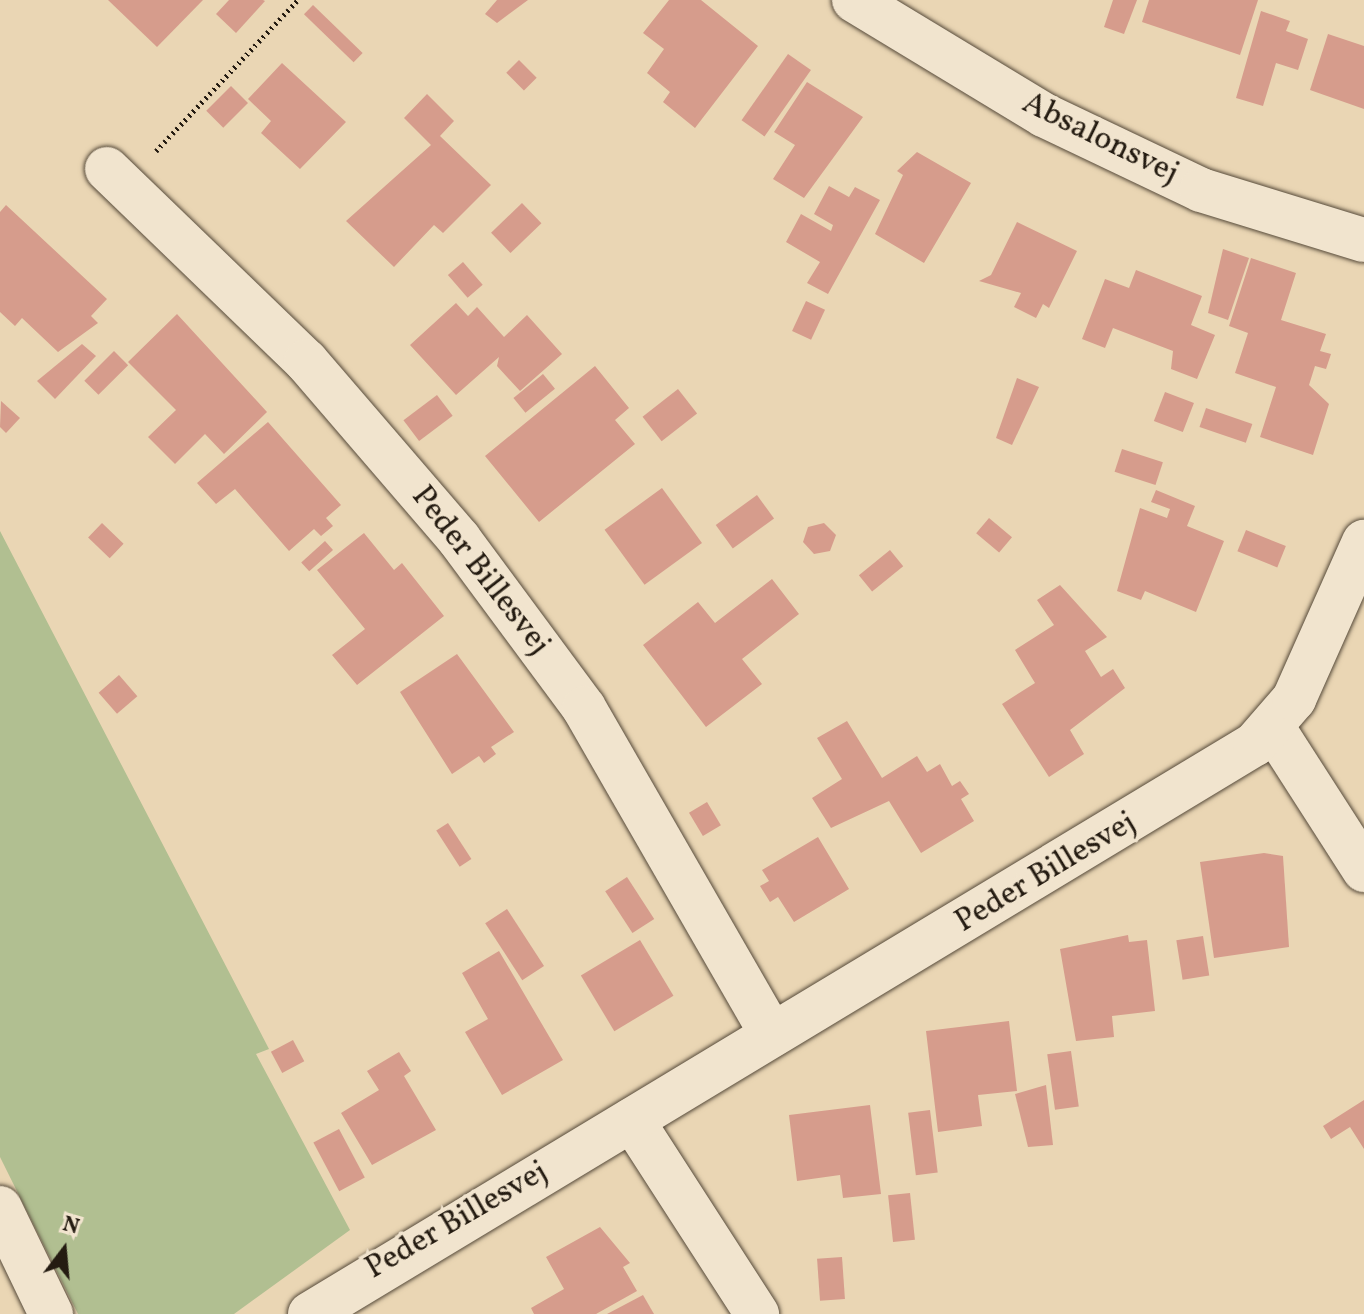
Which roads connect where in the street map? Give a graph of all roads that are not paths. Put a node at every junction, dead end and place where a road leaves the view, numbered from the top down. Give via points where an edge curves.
1 (854, 0) edge
2 (115, 177) road end
3 (1364, 240) edge
4 (1364, 542) edge
5 (1273, 728) junction
6 (1364, 870) edge
7 (772, 1035) junction
8 (632, 1120) junction
9 (0, 1208) edge
10 (51, 1314) edge
11 (310, 1314) edge
12 (757, 1314) edge

1 - 3 street, Absalonsvej via 1044,115 1201,190
2 - 7 street, Peder Billesvej via 306,361 459,539 584,708
4 - 5 street via 1325,639
5 - 6 street
5 - 7 street, Peder Billesvej via 1180,792
7 - 8 street, Peder Billesvej
8 - 11 street, Peder Billesvej
8 - 12 street
9 - 10 street

